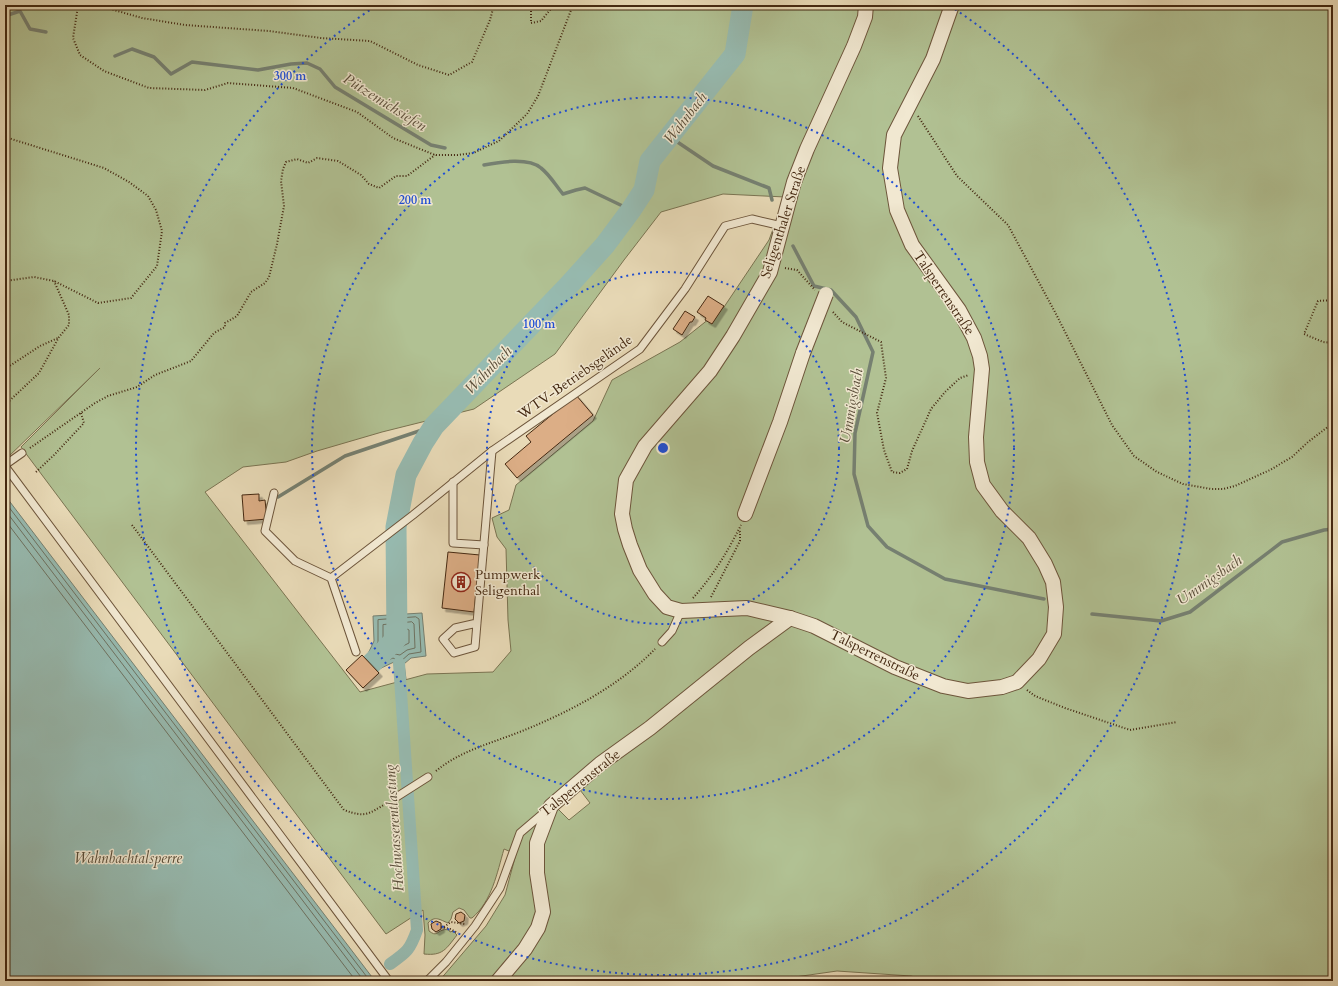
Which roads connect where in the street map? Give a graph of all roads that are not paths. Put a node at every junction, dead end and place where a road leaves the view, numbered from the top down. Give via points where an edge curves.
1 (866, 5) edge
2 (952, 5) edge
3 (782, 226) junction
4 (822, 293) road end
5 (492, 451) junction
6 (22, 453) road end
7 (5, 465) edge
8 (453, 482) junction
9 (274, 493) dead end
10 (745, 514) road end
11 (484, 544) junction
12 (331, 578) junction
13 (681, 611) junction
14 (790, 618) junction
15 (477, 623) junction
16 (662, 642) road end
17 (356, 652) dead end
18 (428, 777) road end
19 (395, 798) road end
20 (551, 806) junction
21 (389, 981) edge
22 (427, 981) edge
23 (498, 981) edge

1 - 3 street, Seligenthaler Straße via 865,17 854,46 794,182
2 - 14 street, Talsperrenstraße via 933,59 894,135 890,168 897,210 912,245 958,310 974,338 982,369 976,437 977,462 983,485 1002,511 1029,538 1045,564 1053,582 1056,607 1054,634 1039,659 1017,682 1002,687 968,691 943,686 894,667 814,626
3 - 5 lane, WTV-Betriebsgelände via 752,219 725,226 685,289 640,349
3 - 13 street, Seligenthaler Straße via 770,272 733,336 710,371 645,446 626,480 622,514 625,530 640,570 655,594 667,607
4 - 10 street, bridge via 780,422
5 - 8 lane, WTV-Betriebsgelände
5 - 11 lane
6 - 7 lane
7 - 21 lane
8 - 11 lane via 453,543
8 - 12 lane, WTV-Betriebsgelände
9 - 12 lane via 265,531 295,561
11 - 15 lane
12 - 17 lane
13 - 14 street, Seligenthaler Straße via 747,608
13 - 16 lane via 672,631
14 - 20 street, Talsperrenstraße via 600,764
15 - 15 lane via 475,647 454,653 443,639 455,628
18 - 19 lane
20 - 22 lane, Talsperrenstraße via 520,833 500,888 474,927
20 - 23 street via 537,843 537,873 543,912 538,928 525,949

